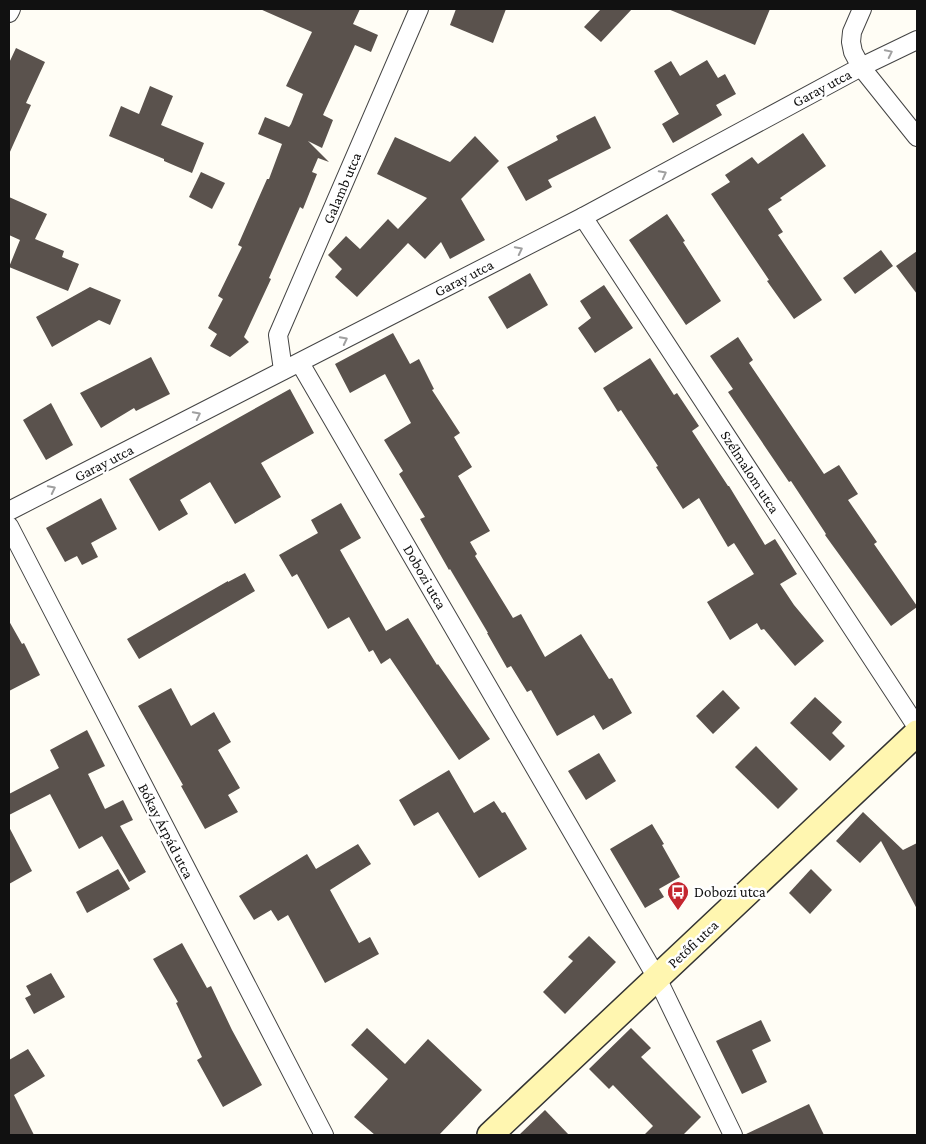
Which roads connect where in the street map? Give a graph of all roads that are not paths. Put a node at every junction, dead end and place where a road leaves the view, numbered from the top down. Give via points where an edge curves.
1 (10, 9) edge
2 (419, 9) edge
3 (862, 9) edge
4 (9, 13) edge
5 (917, 40) edge
6 (861, 67) junction
7 (917, 137) edge
8 (584, 217) junction
9 (300, 362) junction
10 (283, 370) junction
11 (9, 511) edge
12 (9, 526) edge
13 (917, 727) edge
14 (917, 733) edge
15 (657, 978) junction
16 (324, 1135) edge
17 (490, 1135) edge
18 (733, 1135) edge

1 - 4 street
2 - 10 street, Galamb utca via 278,336
3 - 6 street via 851,42
6 -> 5 street, Garay utca
6 - 7 street
8 -> 6 street, Garay utca
9 -> 8 street, Garay utca
8 - 13 street, Szélmalom utca
9 - 10 street, Garay utca
9 - 15 street, Dobozi utca
11 -> 10 street, Garay utca
12 - 16 street, Bókay Árpád utca
14 - 15 main road, Petőfi utca
15 - 17 main road, Petőfi utca
15 - 18 street, Dobozi utca

